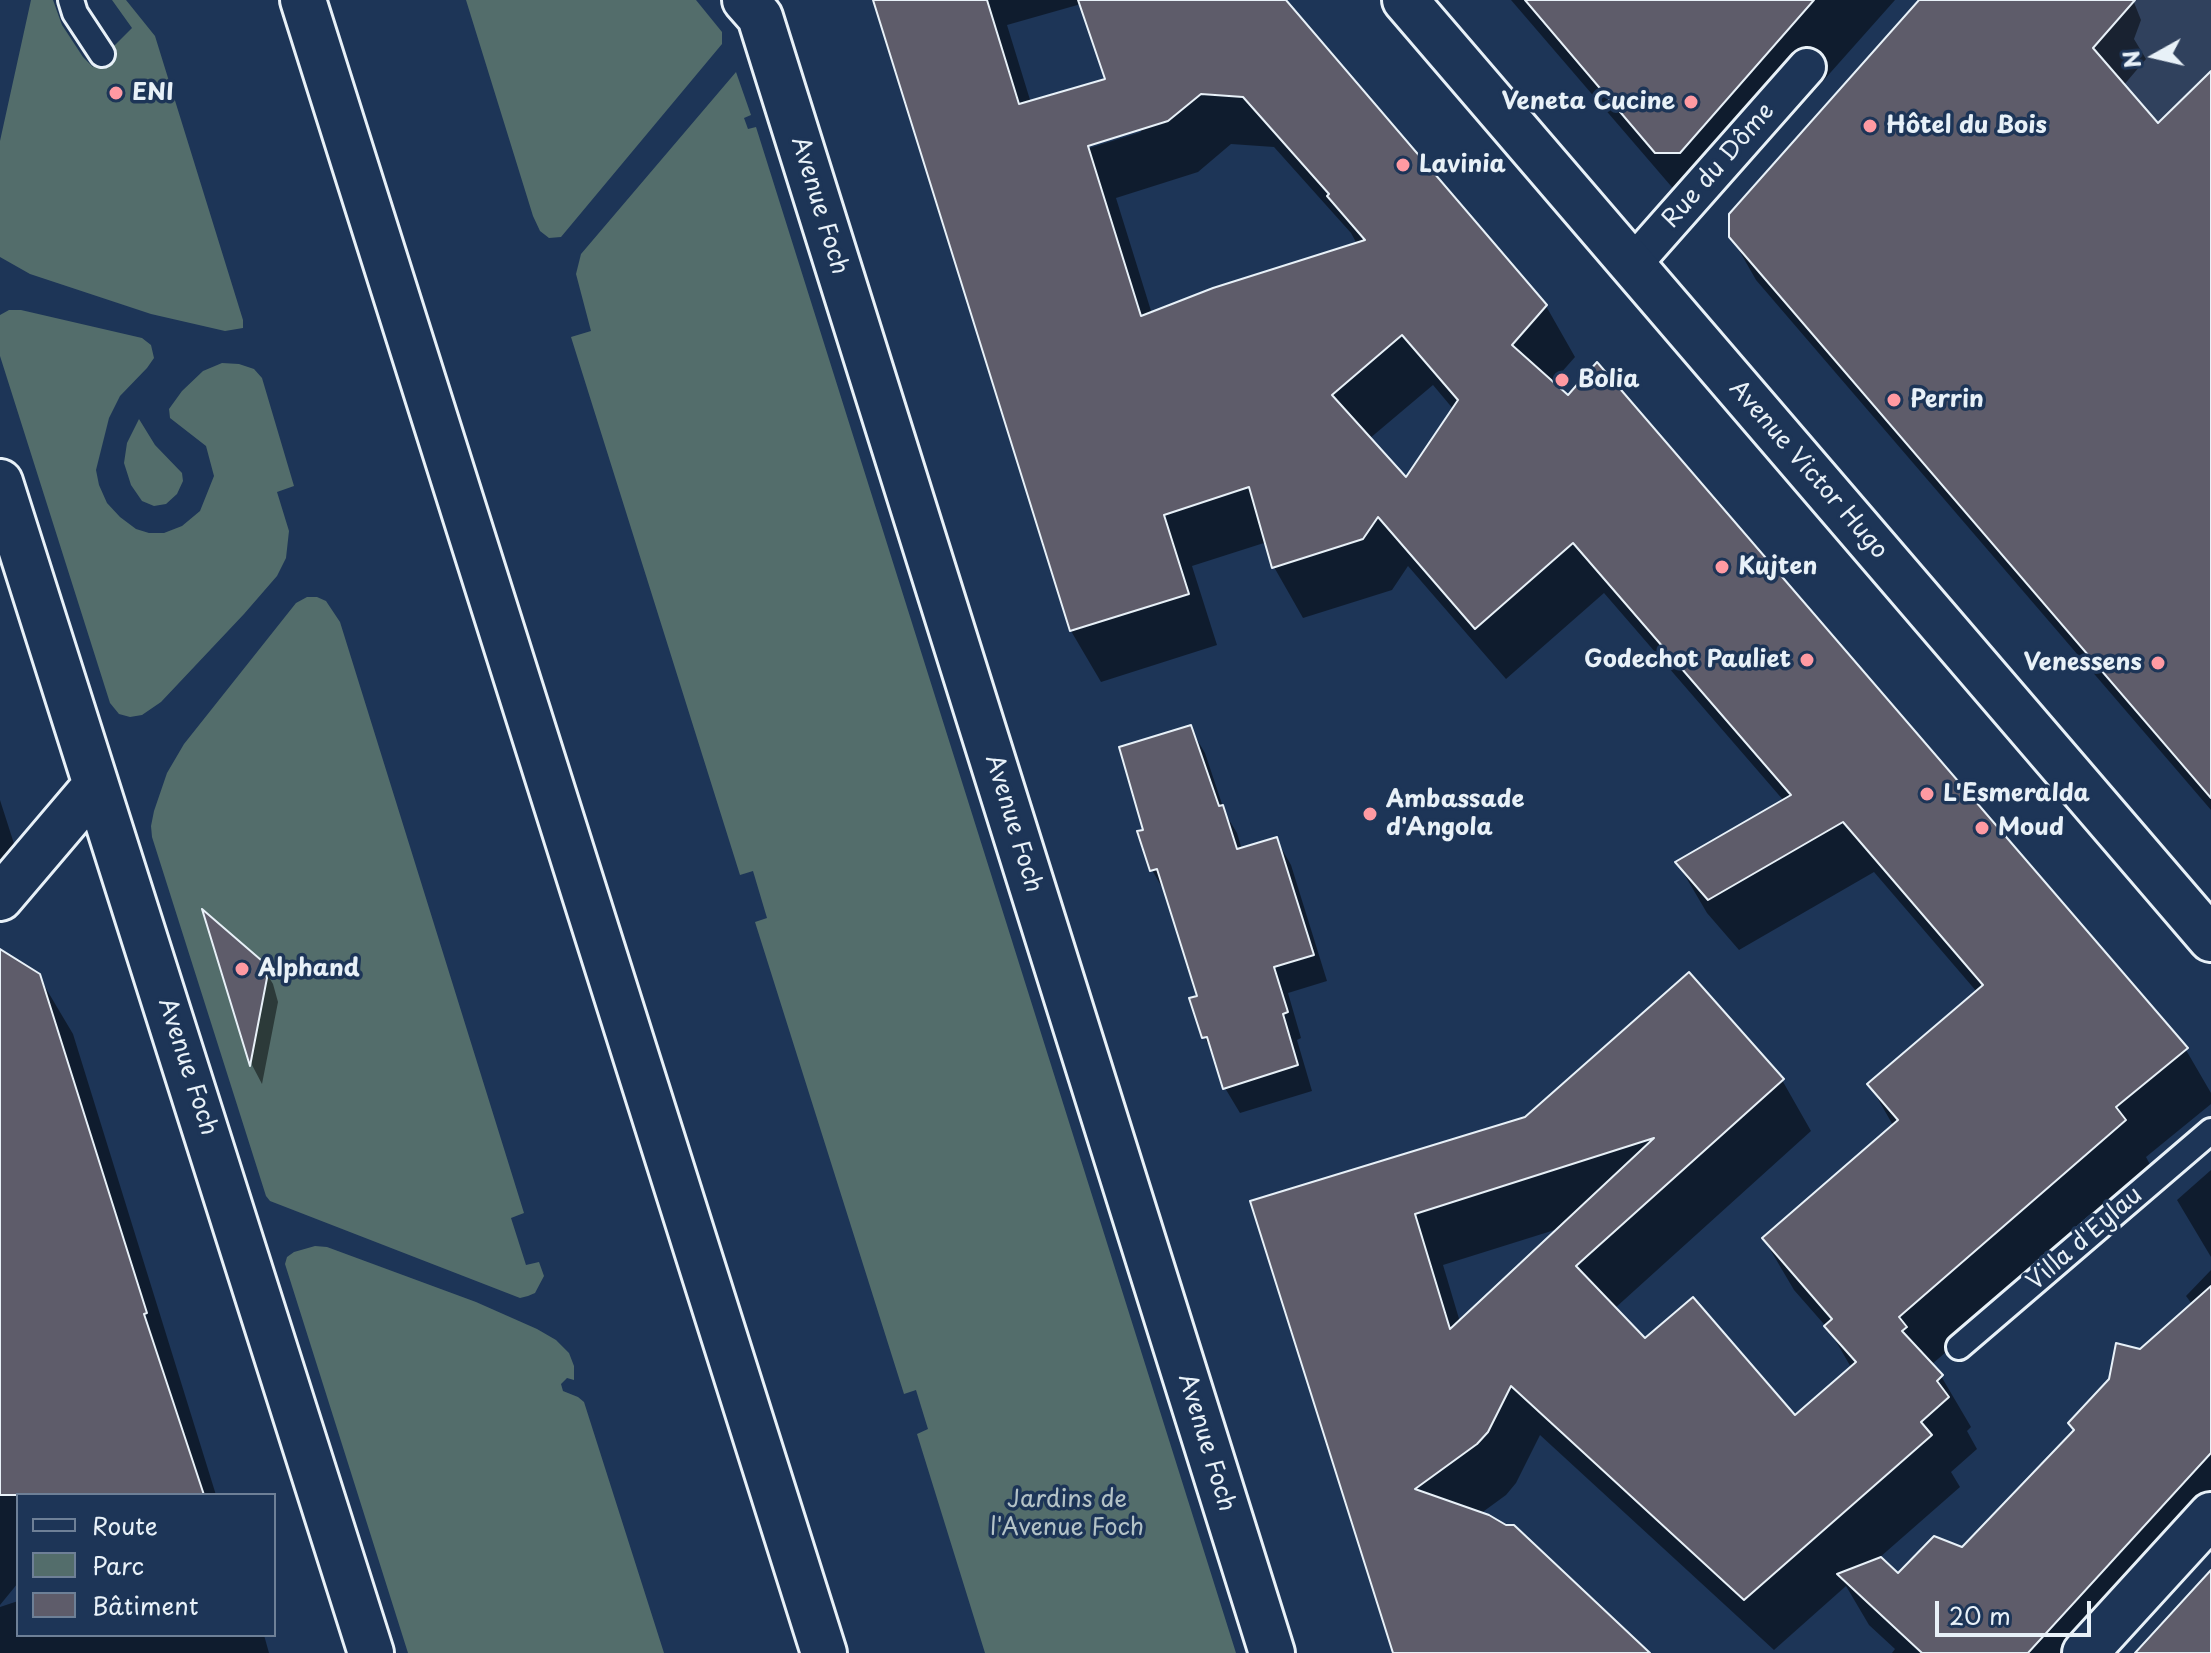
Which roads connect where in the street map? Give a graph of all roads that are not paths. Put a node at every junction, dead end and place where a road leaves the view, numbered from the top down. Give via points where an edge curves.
1 (71, 0) edge
2 (303, 0) edge
3 (1405, 0) edge
4 (758, 6) edge
5 (102, 54) dead end
6 (1807, 67) dead end
7 (1632, 265) junction
8 (0, 482) edge
9 (96, 785) junction
10 (0, 898) edge
11 (2211, 939) edge
12 (2211, 1131) edge
13 (1959, 1347) dead end
14 (2211, 1515) edge
15 (371, 1653) edge
16 (824, 1653) edge
17 (1272, 1653) edge
18 (2085, 1653) edge

1 - 5 lane
2 - 16 street
3 - 7 street, Avenue Victor Hugo
4 - 17 street, Avenue Foch
6 - 7 street, Rue du Dôme
7 - 11 street, Avenue Victor Hugo
8 - 9 street, Avenue Foch
9 - 10 street
9 - 15 street, Avenue Foch
12 - 13 lane, Villa d'Eylau
14 - 18 street

